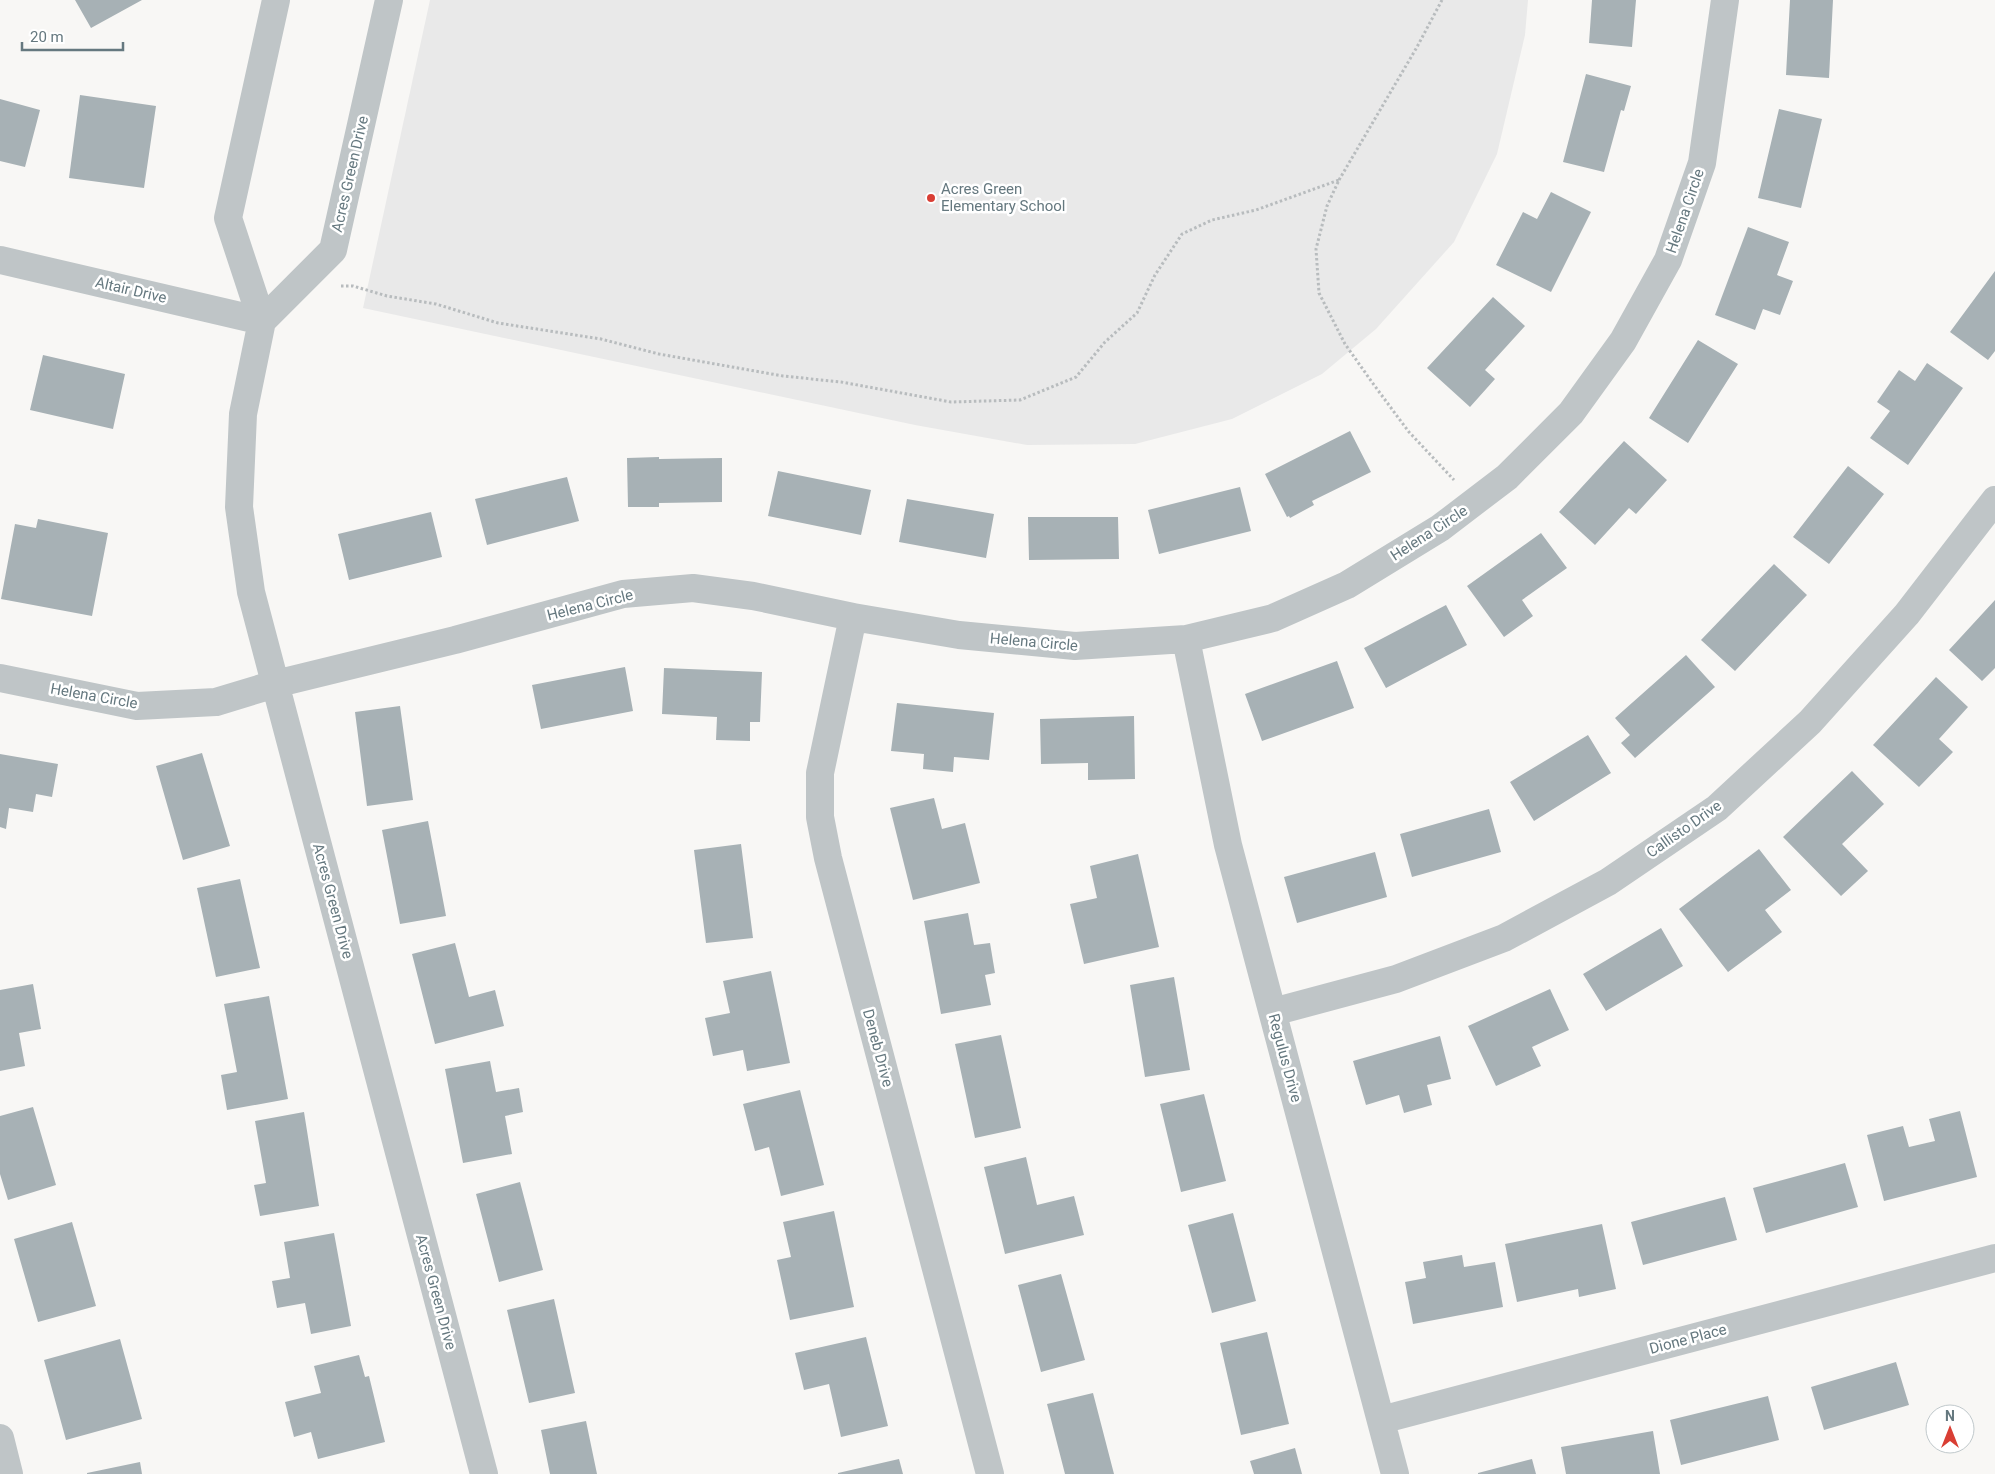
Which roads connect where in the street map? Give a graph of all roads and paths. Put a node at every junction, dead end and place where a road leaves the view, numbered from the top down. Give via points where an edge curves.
1 (276, 0) edge
2 (389, 0) edge
3 (1442, 0) edge
4 (1725, 0) edge
5 (1339, 180) junction
6 (0, 260) edge
7 (335, 286) dead end
8 (262, 321) junction
9 (1995, 500) edge
10 (1474, 503) junction
11 (853, 617) junction
12 (1186, 639) junction
13 (0, 678) edge
14 (275, 684) junction
15 (1272, 1012) junction
16 (1995, 1258) edge
17 (1381, 1420) junction
18 (0, 1438) edge
19 (9, 1474) edge
20 (484, 1474) edge
21 (990, 1474) edge
22 (1396, 1474) edge

1 - 8 street, Acres Green Drive via 228,218
2 - 8 street, Acres Green Drive via 333,250
3 - 5 path
4 - 10 street, Helena Circle via 1702,163 1668,260 1623,341 1571,413 1508,477
5 - 7 path via 1256,210 1212,220 1182,234 1155,276 1137,313 1105,342 1076,377 1020,400 950,402 841,382 783,376 659,354 601,339 498,323 436,304 387,296 353,286
5 - 10 path via 1327,206 1316,249 1320,294 1345,344 1380,393 1409,432
6 - 8 street, Altair Drive
8 - 14 street, Acres Green Drive via 243,414 239,507 250,592
9 - 15 street, Callisto Drive via 1907,614 1817,715 1717,808 1608,882 1504,938 1396,979
10 - 12 street, Helena Circle via 1440,528 1347,585 1272,618
11 - 12 street, Helena Circle via 959,635 1074,646
11 - 14 street, Helena Circle via 754,596 693,588 622,594 455,640
11 - 21 street, Deneb Drive via 820,773 820,817 828,858
12 - 15 street, Regulus Drive via 1228,845
13 - 14 street, Helena Circle via 137,706 216,702
14 - 20 street, Acres Green Drive
15 - 17 street, Regulus Drive
16 - 17 street, Dione Place
17 - 22 street, Regulus Drive
18 - 19 street

